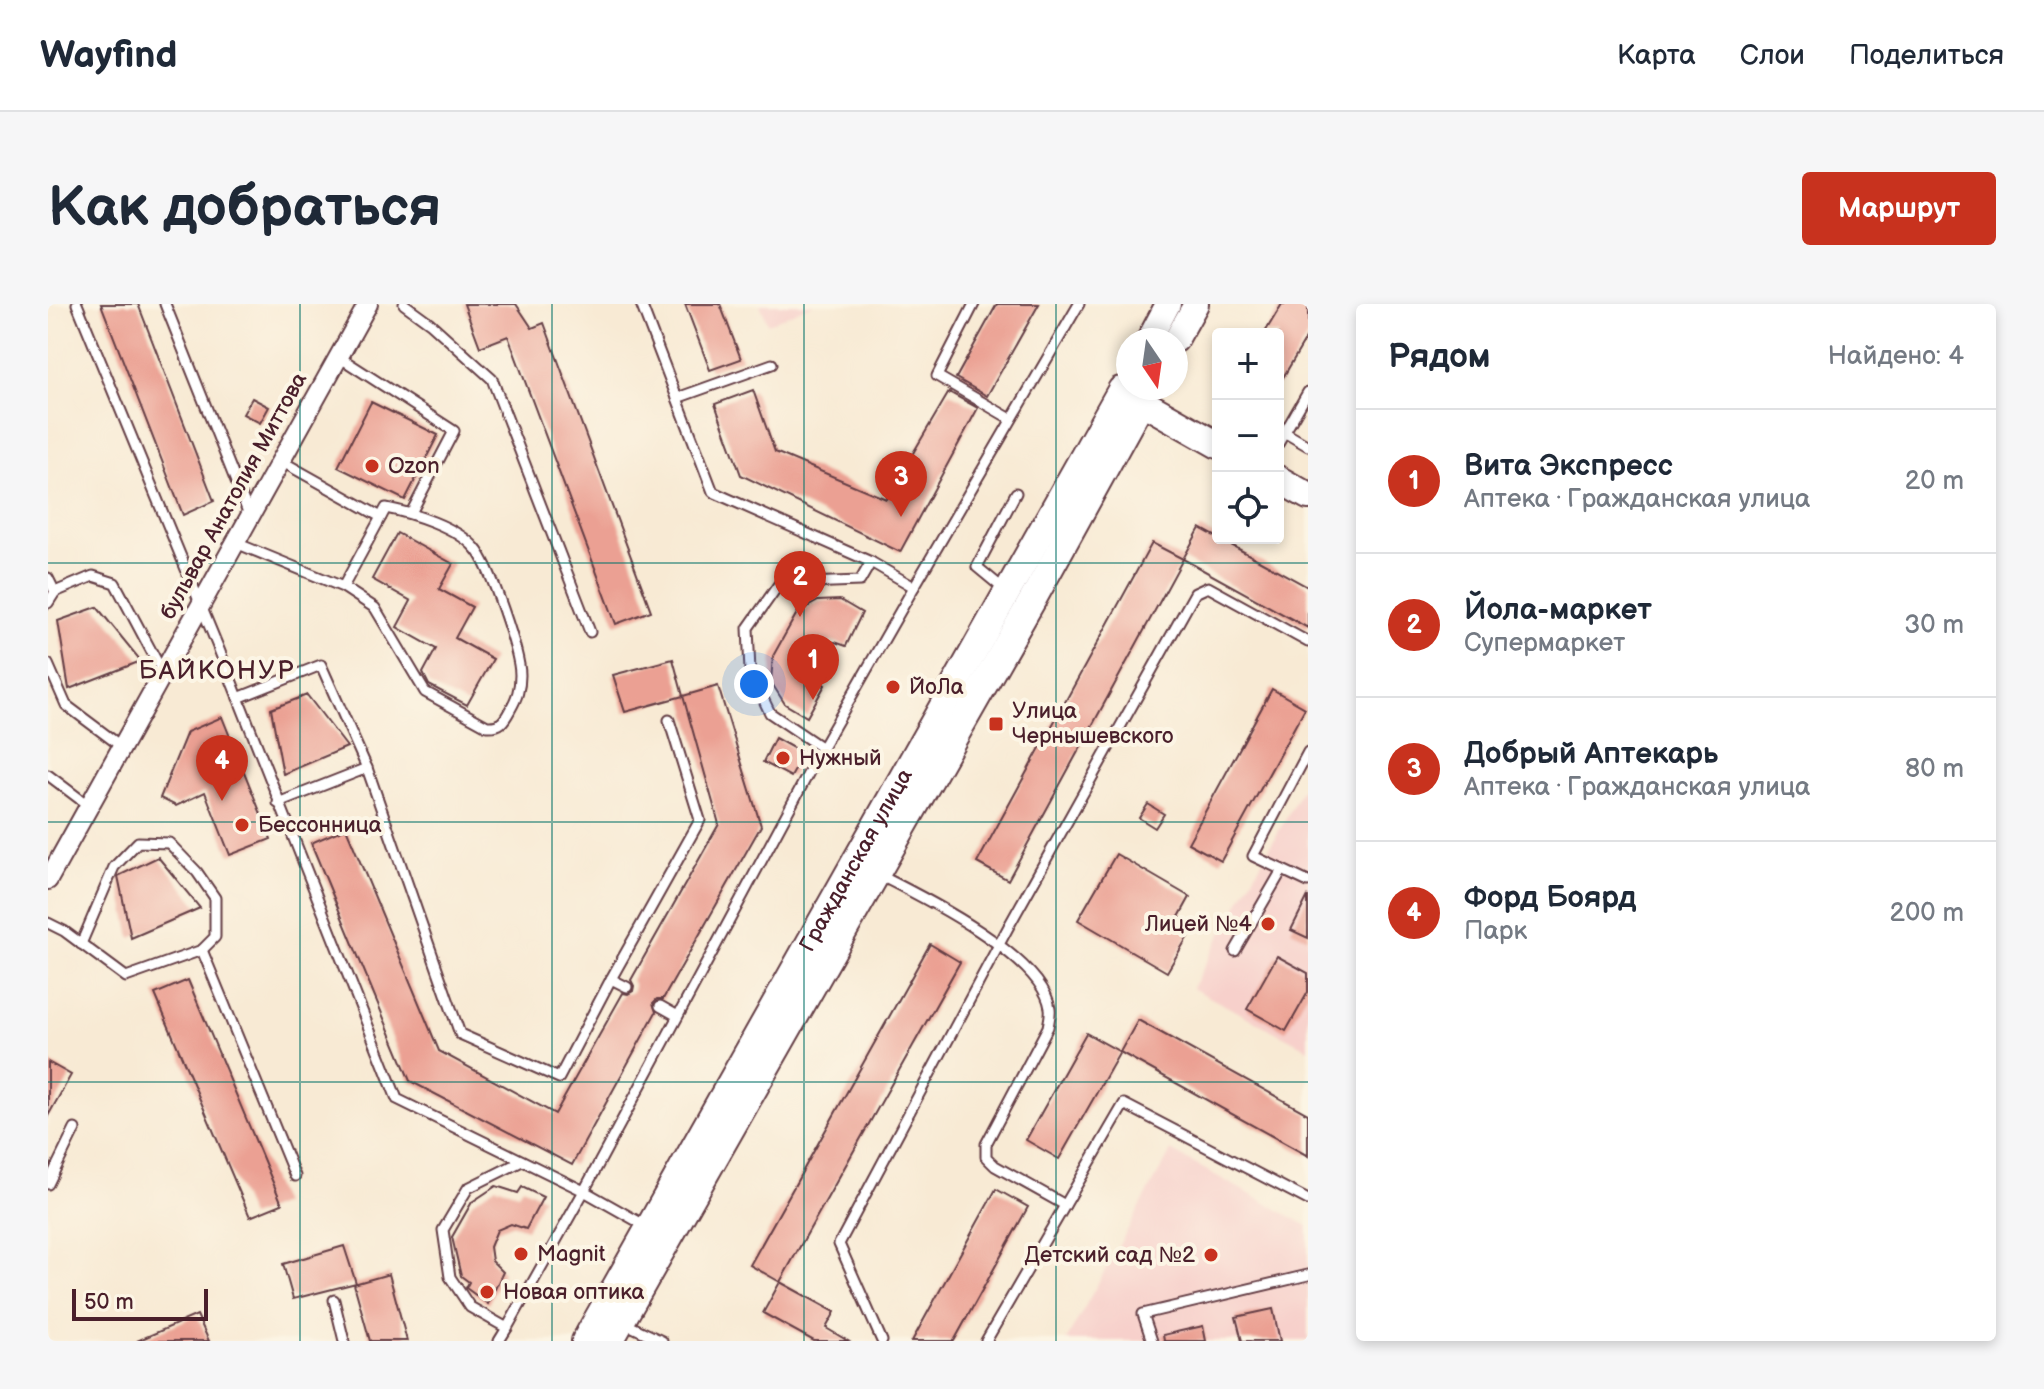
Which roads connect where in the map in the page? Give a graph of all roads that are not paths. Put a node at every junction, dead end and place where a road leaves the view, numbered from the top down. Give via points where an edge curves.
1 (77, 304) edge
2 (165, 304) edge
3 (368, 304) edge
4 (404, 304) edge
5 (641, 304) edge
6 (974, 304) edge
7 (1079, 304) edge
8 (1168, 304) edge
9 (1196, 304) edge
10 (1155, 328) edge
11 (1183, 328) edge
12 (339, 357) junction
13 (772, 364) dead end
14 (1308, 392) edge
15 (677, 398) junction
16 (1128, 400) edge
17 (1130, 400) edge
18 (1151, 400) edge
19 (1011, 419) junction
20 (1284, 432) joint
21 (1212, 441) edge
22 (1308, 446) edge
23 (281, 461) junction
24 (1284, 482) edge
25 (1016, 493) dead end
26 (1308, 496) edge
27 (411, 513) junction
28 (250, 517) junction
29 (381, 517) junction
30 (235, 543) junction
31 (871, 562) junction
32 (48, 578) edge
33 (343, 587) junction
34 (914, 587) junction
35 (55, 592) junction
36 (1009, 593) junction
37 (48, 603) edge
38 (201, 605) junction
39 (590, 632) dead end
40 (1308, 642) edge
41 (48, 664) edge
42 (163, 673) junction
43 (238, 698) junction
44 (669, 720) dead end
45 (122, 747) junction
46 (822, 748) junction
47 (1308, 752) edge
48 (367, 768) junction
49 (48, 775) edge
50 (278, 803) junction
51 (89, 806) junction
52 (865, 868) junction
53 (1282, 870) junction
54 (48, 880) edge
55 (1308, 882) edge
56 (48, 923) edge
57 (81, 944) junction
58 (1000, 944) junction
59 (202, 950) junction
60 (1235, 951) dead end
61 (611, 979) junction
62 (627, 987) dead end
63 (660, 1006) dead end
64 (676, 1015) junction
65 (75, 1129) dead end
66 (522, 1161) junction
67 (295, 1176) dead end
68 (48, 1184) edge
69 (584, 1191) junction
70 (1308, 1200) edge
71 (1065, 1205) junction
72 (649, 1228) junction
73 (1308, 1275) edge
74 (334, 1300) dead end
75 (507, 1328) junction
76 (616, 1332) edge
77 (344, 1341) edge
78 (499, 1341) edge
79 (585, 1341) edge
80 (662, 1341) edge
81 (882, 1341) edge
82 (986, 1341) edge
83 (1152, 1341) edge

1 - 38 lane
2 - 28 lane
3 - 12 street, бульвар Анатолия Миттова
4 - 39 lane via 492,379
5 - 15 lane
6 - 19 lane via 937,376
7 - 19 lane
8 - 10 street
9 - 11 street
12 - 23 street, бульвар Анатолия Миттова
12 - 27 lane via 454,431
13 - 15 lane
14 - 20 lane
15 - 31 lane via 713,492
16 - 36 main road, Гражданская улица
17 - 52 main road, Гражданская улица via 1033,599
18 - 21 main road
19 - 34 lane
20 - 22 lane
23 - 28 street, бульвар Анатолия Миттова
23 - 29 lane
24 - 26 main road
25 - 36 lane via 977,567
27 - 29 lane via 386,508
27 - 33 lane via 458,535 484,561 520,673 519,695 503,723 487,726 425,692 375,608
28 - 30 street, бульвар Анатолия Миттова
29 - 33 lane
30 - 33 lane
30 - 38 street, бульвар Анатолия Миттова
31 - 34 lane
31 - 46 lane via 860,581 779,584 748,628 750,671 770,713
32 - 35 lane
34 - 46 lane
35 - 37 lane
35 - 42 lane via 93,576 115,583
36 - 52 main road, Гражданская улица
38 - 42 street, бульвар Анатолия Миттова
38 - 43 lane
40 - 58 lane via 1208,587 1195,593
41 - 45 lane via 66,705
42 - 45 street, бульвар Анатолия Миттова
43 - 48 lane via 321,665
43 - 50 lane
44 - 61 lane via 700,820
45 - 51 street, бульвар Анатолия Миттова
46 - 64 lane
47 - 53 lane via 1253,856
48 - 50 lane
48 - 61 lane via 460,1034 559,1078
49 - 51 lane
50 - 66 lane via 397,1099
51 - 54 street, бульвар Анатолия Миттова
52 - 58 lane
52 - 72 main road, Гражданская улица
52 - 76 main road, Гражданская улица
53 - 55 lane
53 - 60 lane
56 - 57 lane
57 - 59 lane via 126,977
57 - 59 lane via 114,867 138,842 169,843 215,898 215,937
58 - 71 lane via 1044,990 1050,1009 1048,1027 986,1144 986,1157
58 - 81 lane via 839,1244
59 - 67 lane
61 - 62 lane
63 - 64 lane
64 - 69 lane
65 - 68 lane
66 - 69 lane
66 - 75 lane via 468,1188 443,1230 450,1277 470,1307
69 - 72 lane
69 - 75 lane
70 - 71 lane via 1124,1104
71 - 82 lane
72 - 79 main road, Гражданская улица
73 - 83 lane via 1143,1314
74 - 77 lane
75 - 78 lane
76 - 80 lane

